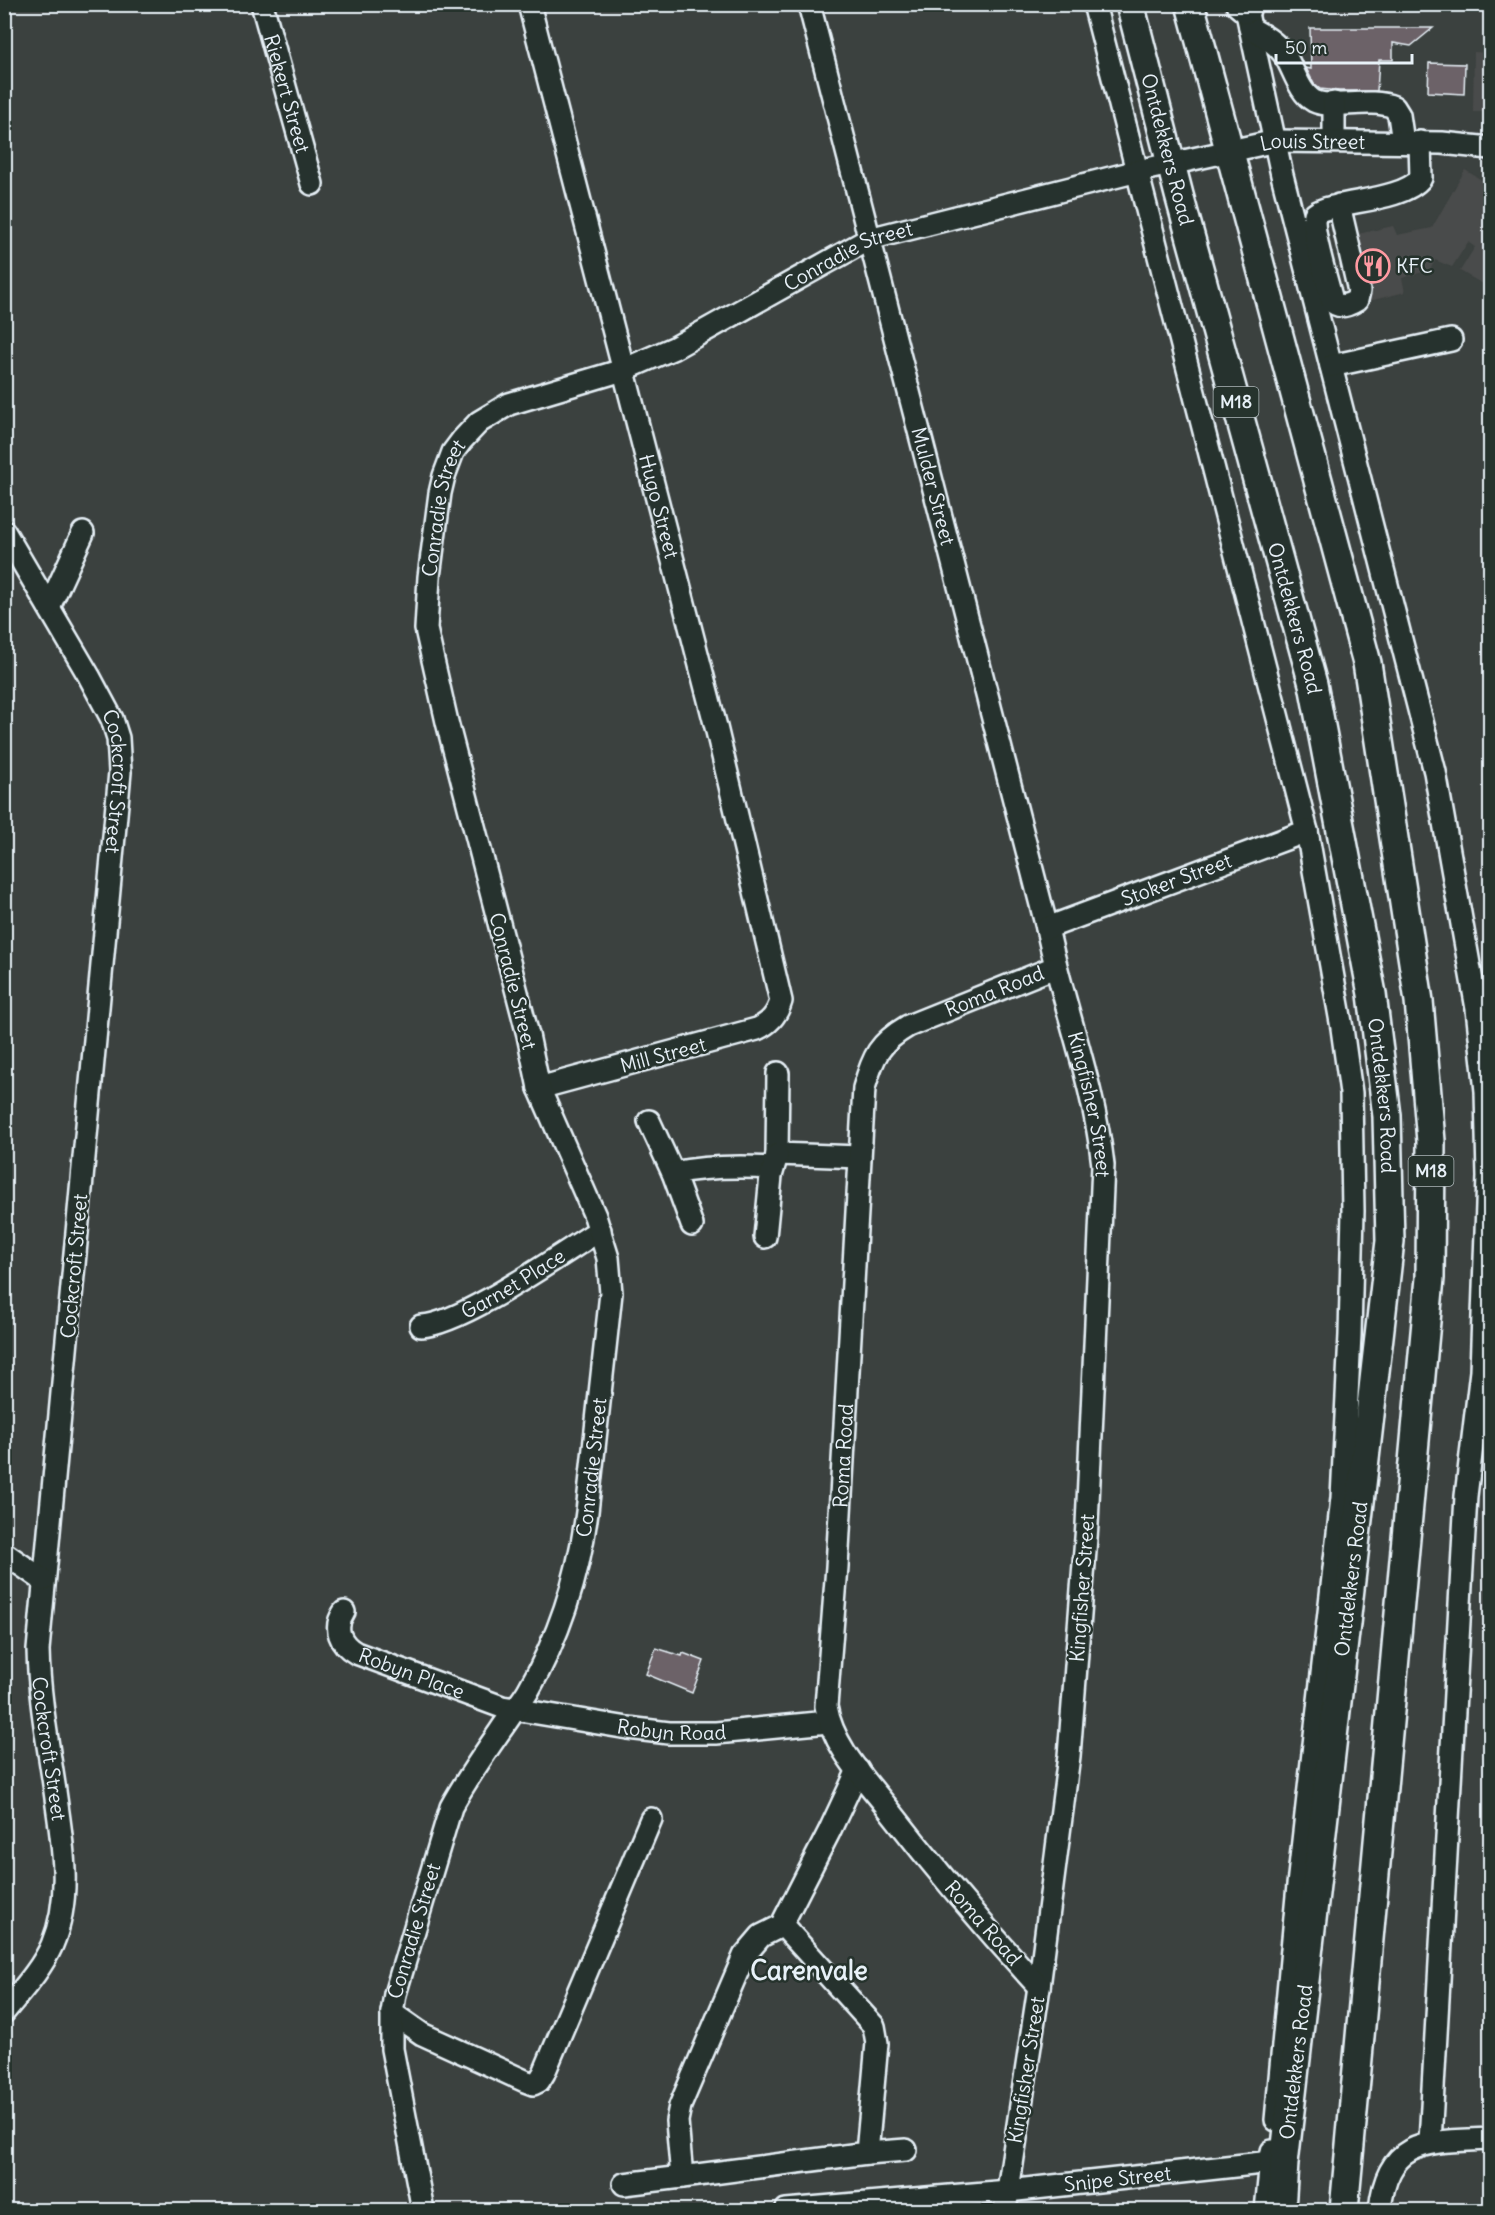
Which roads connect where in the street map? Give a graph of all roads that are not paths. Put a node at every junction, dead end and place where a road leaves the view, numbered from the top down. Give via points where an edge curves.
1 (262, 4) edge
2 (529, 4) edge
3 (809, 4) edge
4 (1094, 4) edge
5 (1130, 4) edge
6 (1190, 4) edge
7 (1245, 12) edge
8 (1288, 61) junction
9 (1261, 74) junction
10 (1334, 103) junction
11 (1276, 141) junction
12 (1334, 141) junction
13 (1411, 142) junction
14 (1491, 148) edge
15 (1229, 150) junction
16 (1171, 163) junction
17 (1138, 171) junction
18 (312, 184) dead end
19 (1340, 205) dead end
20 (869, 239) junction
21 (1450, 340) dead end
22 (1331, 366) junction
23 (623, 370) junction
24 (4, 531) edge
25 (83, 533) dead end
26 (49, 607) junction
27 (1306, 831) junction
28 (1047, 928) junction
29 (1055, 967) junction
30 (779, 1009) joint
31 (778, 1073) dead end
32 (539, 1088) junction
33 (649, 1121) dead end
34 (860, 1157) junction
35 (775, 1161) junction
36 (673, 1173) junction
37 (693, 1225) dead end
38 (600, 1230) junction
39 (765, 1237) dead end
40 (421, 1326) dead end
41 (1482, 1422) edge
42 (4, 1553) edge
43 (43, 1580) junction
44 (344, 1612) dead end
45 (516, 1708) junction
46 (828, 1722) junction
47 (858, 1770) junction
48 (651, 1819) dead end
49 (781, 1926) junction
50 (1039, 1987) junction
51 (4, 2012) edge
52 (392, 2013) junction
53 (1491, 2139) edge
54 (1430, 2142) junction
55 (906, 2150) dead end
56 (867, 2154) junction
57 (1271, 2162) junction
58 (682, 2177) junction
59 (624, 2184) dead end
60 (1007, 2201) edge
61 (423, 2211) edge
62 (786, 2211) edge
63 (1266, 2211) edge
64 (1281, 2211) edge
65 (1344, 2211) edge
66 (1380, 2211) edge

1 - 18 street, Riekert Street
2 - 23 street, Hugo Street
3 - 20 street, Mulder Street
4 - 17 street, Ontdekkers Road
5 - 16 main road, Ontdekkers Road / M18
6 - 15 main road, M18
7 - 8 street
7 - 9 street
8 - 9 street
8 - 10 street via 1311,99
9 - 11 street
10 - 12 street
10 - 13 street via 1382,103 1394,107
11 - 12 street, Louis Street
11 - 15 street, Louis Street
11 - 22 street
12 - 13 street, Louis Street
13 - 14 street, Louis Street
13 - 19 street via 1421,178 1416,184
15 - 16 street, Louis Street
15 - 65 main road, M18 via 1367,663 1419,1001 1431,1141 1430,1278
16 - 17 street, Louis Street
16 - 64 main road, Ontdekkers Road / M18 via 1313,684 1372,994 1387,1116 1390,1241
17 - 20 street, Conradie Street
17 - 27 street, Ontdekkers Road
20 - 23 street, Conradie Street via 674,348
20 - 28 street, Mulder Street
21 - 22 street
22 - 41 street via 1435,772 1477,1009 1486,1091 1488,1177
23 - 30 street, Hugo Street via 716,727 779,986
23 - 32 street, Conradie Street via 509,404 478,422 453,452 444,476 429,577 429,640
24 - 26 street, Cockcroft Street
25 - 26 street
26 - 43 street, Cockcroft Street via 112,719 118,738 120,772
27 - 28 street, Stoker Street
27 - 57 street, Ontdekkers Road via 1351,1093 1350,1335 1342,1498
28 - 29 street, Mulder Street
29 - 34 street, Roma Road via 890,1036 871,1063 864,1088
29 - 50 street, Kingfisher Street via 1086,1073 1104,1181 1087,1525 1069,1756
30 - 32 street, Mill Street via 767,1025 757,1029
31 - 35 street
32 - 38 street, Conradie Street
33 - 36 street
34 - 35 street
34 - 46 street, Roma Road
35 - 36 street
35 - 39 street
36 - 37 street
38 - 40 street, Garnet Place via 463,1312
38 - 45 street, Conradie Street via 610,1274 610,1310 582,1547 556,1631
41 - 54 street via 1466,1496
42 - 43 street
43 - 51 street, Cockcroft Street via 39,1685 64,1854 64,1894 58,1926 46,1956
44 - 45 street, Robyn Place via 339,1635 356,1653 502,1707
45 - 46 street, Robyn Road via 669,1733
45 - 52 street, Conradie Street via 451,1807 414,1924
46 - 47 street, Roma Road
47 - 49 street
47 - 50 street, Roma Road via 980,1921
48 - 52 street via 539,2081 525,2081 422,2034
49 - 56 street via 874,2026 877,2043
49 - 58 street via 761,1936 744,1956 680,2106 677,2121
50 - 60 street, Kingfisher Street
52 - 61 street, Conradie Street via 392,2049
53 - 54 street
54 - 66 street via 1410,2151 1387,2175
55 - 56 street
56 - 58 street
57 - 60 street, Snipe Street
57 - 63 street, Ontdekkers Road
58 - 59 street
60 - 62 street, Snipe Street

